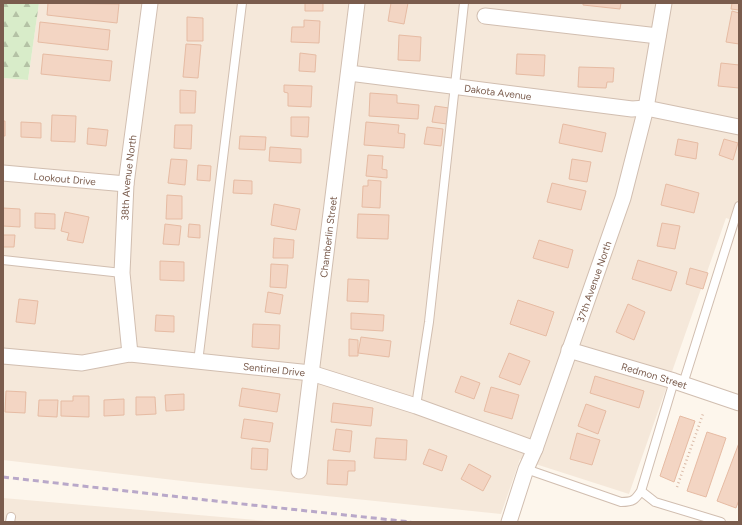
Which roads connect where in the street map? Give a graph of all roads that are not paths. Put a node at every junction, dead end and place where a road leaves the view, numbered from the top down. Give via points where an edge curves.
1 (150, 3) edge
2 (242, 3) edge
3 (357, 3) edge
4 (464, 3) edge
5 (664, 3) edge
6 (485, 16) dead end
7 (658, 36) junction
8 (349, 73) junction
9 (455, 86) junction
10 (646, 108) junction
11 (739, 127) edge
12 (3, 173) edge
13 (126, 184) junction
14 (739, 206) edge
15 (3, 260) edge
16 (122, 273) junction
17 (569, 350) junction
18 (130, 354) junction
19 (3, 356) edge
20 (198, 362) junction
21 (311, 373) junction
22 (679, 383) junction
23 (739, 403) edge
24 (416, 406) junction
25 (535, 449) junction
26 (526, 469) junction
27 (299, 471) dead end
28 (641, 490) junction
29 (509, 522) edge
30 (721, 522) edge

1 - 13 street, 38th Avenue North
2 - 20 lane
3 - 8 street, Chamberlin Street
4 - 9 lane
5 - 7 street, 37th Avenue North
6 - 7 street
7 - 10 street, 37th Avenue North
8 - 9 street, Dakota Avenue
8 - 21 street, Chamberlin Street
9 - 10 street, Dakota Avenue via 632,109
9 - 24 lane via 429,322
10 - 11 street, Dakota Avenue
10 - 17 street, 37th Avenue North via 623,198
12 - 13 street, Lookout Drive
13 - 16 street, 38th Avenue North
14 - 22 lane
15 - 16 lane
16 - 18 street, 38th Avenue North
17 - 22 street, Redmon Street
17 - 25 street, 37th Avenue North
18 - 19 street, Sentinel Drive via 82,363
18 - 20 street, Sentinel Drive
20 - 21 street, Sentinel Drive
21 - 24 street, Sentinel Drive
21 - 27 street, Chamberlin Street
22 - 23 street, Redmon Street
22 - 28 lane
24 - 25 street, Sentinel Drive
25 - 26 street, 37th Avenue North
26 - 28 lane via 621,502 635,500
26 - 29 street, 37th Avenue North
28 - 30 lane via 655,502

